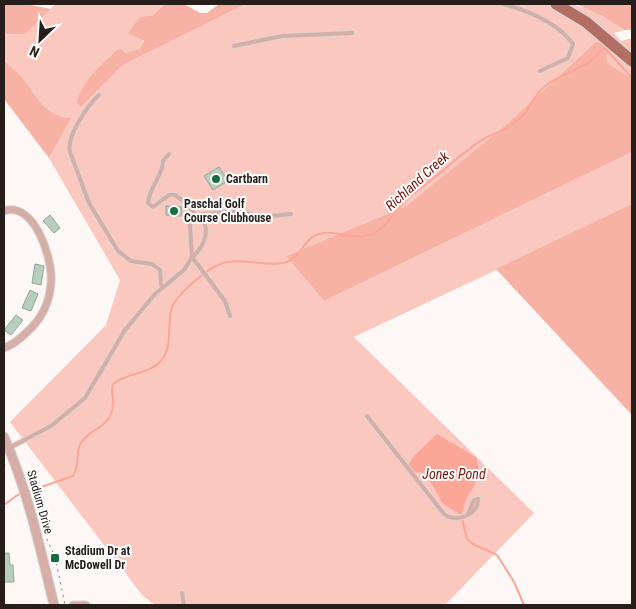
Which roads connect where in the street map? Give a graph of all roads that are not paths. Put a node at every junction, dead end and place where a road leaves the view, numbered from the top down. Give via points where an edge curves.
1 (503, 4) edge
2 (556, 4) edge
3 (352, 33) dead end
4 (234, 46) dead end
5 (632, 61) edge
6 (540, 71) dead end
7 (99, 95) dead end
8 (169, 154) dead end
9 (4, 211) edge
10 (291, 214) dead end
11 (195, 215) junction
12 (192, 257) junction
13 (163, 287) junction
14 (230, 316) dead end
15 (4, 348) edge
16 (367, 416) dead end
17 (4, 437) edge
18 (9, 448) junction
19 (468, 514) dead end
20 (182, 594) dead end
21 (54, 605) edge
22 (73, 605) edge
23 (86, 605) edge
24 (184, 605) edge

1 - 6 lane via 541,18 573,44 568,58
2 - 5 main road via 586,22
3 - 4 lane via 282,36
7 - 13 lane via 79,122 69,146 70,152 91,207 118,251 131,262 156,266 160,270
8 - 11 lane via 152,186 148,204 155,207 175,195 189,205
9 - 15 street via 15,210 28,218 39,232 51,276 48,304 42,315 21,339
10 - 11 lane via 261,217 239,211
11 - 12 lane via 190,225
11 - 12 lane via 205,225 205,240
12 - 13 lane via 184,270
12 - 14 lane via 225,301
13 - 18 lane via 125,330 85,398 51,426
16 - 19 lane via 444,514 457,519
17 - 18 street, Stadium Drive
18 - 21 street, Stadium Drive via 32,514
20 - 24 lane
22 - 23 street

